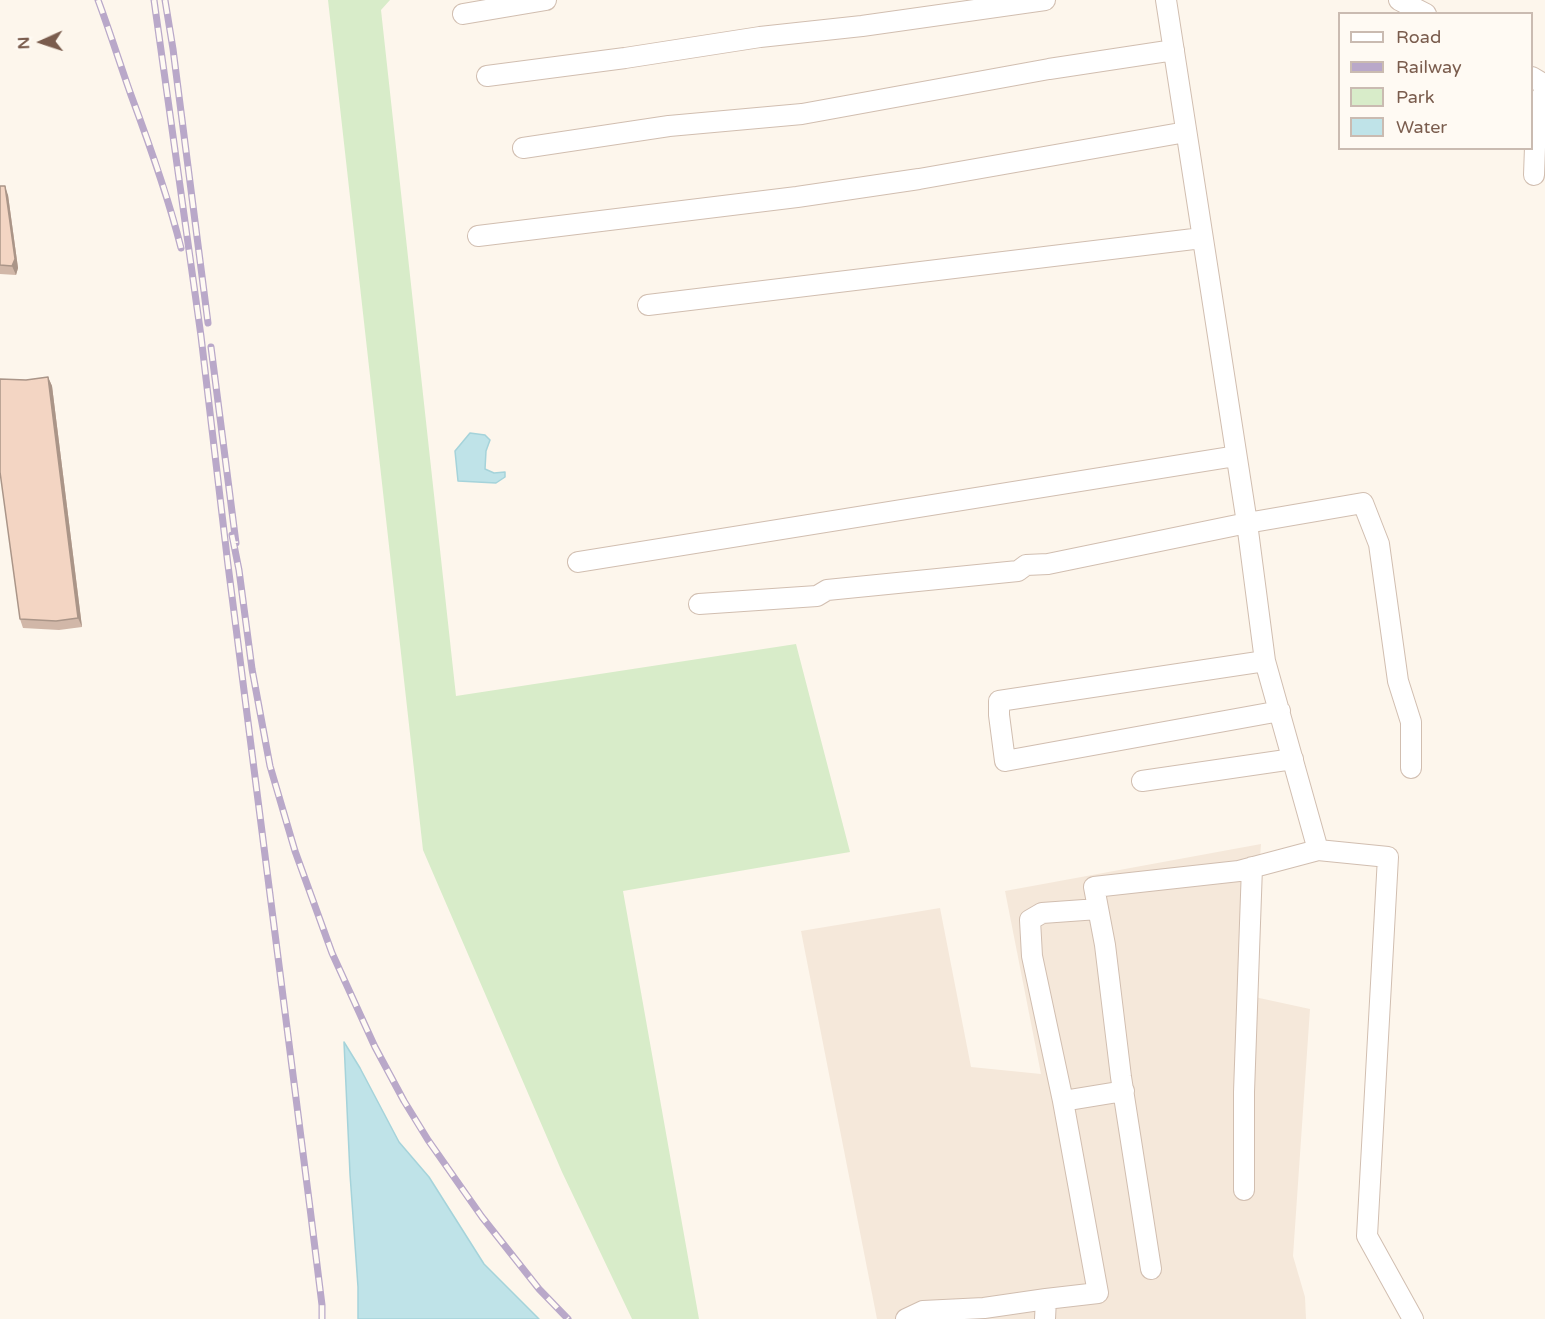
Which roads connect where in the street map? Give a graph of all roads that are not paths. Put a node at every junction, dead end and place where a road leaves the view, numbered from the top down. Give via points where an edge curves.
1 (546, 0) edge
2 (1045, 0) edge
3 (1166, 0) edge
4 (1399, 0) edge
5 (1422, 12) edge
6 (463, 14) dead end
7 (1174, 50) junction
8 (487, 76) dead end
9 (1545, 95) edge
10 (1186, 132) junction
11 (523, 148) dead end
12 (1534, 175) dead end
13 (478, 237) dead end
14 (1202, 238) junction
15 (648, 305) dead end
16 (1236, 456) junction
17 (1247, 523) junction
18 (578, 562) dead end
19 (699, 604) dead end
20 (1257, 662) junction
21 (1272, 712) junction
22 (1293, 759) junction
23 (1411, 768) dead end
24 (1142, 781) dead end
25 (1318, 850) junction
26 (1252, 867) junction
27 (1098, 909) junction
28 (1124, 1091) junction
29 (1063, 1101) junction
30 (1244, 1190) dead end
31 (1151, 1269) dead end
32 (1046, 1299) junction
33 (906, 1319) edge
34 (1045, 1319) edge
35 (1413, 1319) edge

1 - 6 street
2 - 8 street
3 - 7 street
4 - 5 street
7 - 10 street
7 - 11 street via 802,114 669,126
9 - 12 street via 1536,118
10 - 13 street via 808,195
10 - 14 street
14 - 15 street
14 - 16 street
16 - 17 street
16 - 18 street
17 - 19 street via 1048,564 1026,565 1018,571 827,590 817,596
17 - 20 street
17 - 23 street via 1363,503 1379,544 1398,681 1410,722
20 - 21 street
20 - 21 street via 999,701 1005,761
21 - 22 street
22 - 24 street
22 - 25 street
25 - 26 street
25 - 35 street via 1388,857 1367,1236
26 - 27 street via 1094,887
26 - 30 street
27 - 28 street
27 - 29 street via 1042,913 1030,920 1032,956
28 - 29 street
28 - 31 street
29 - 32 street via 1098,1293
32 - 33 street via 923,1311
32 - 34 street

